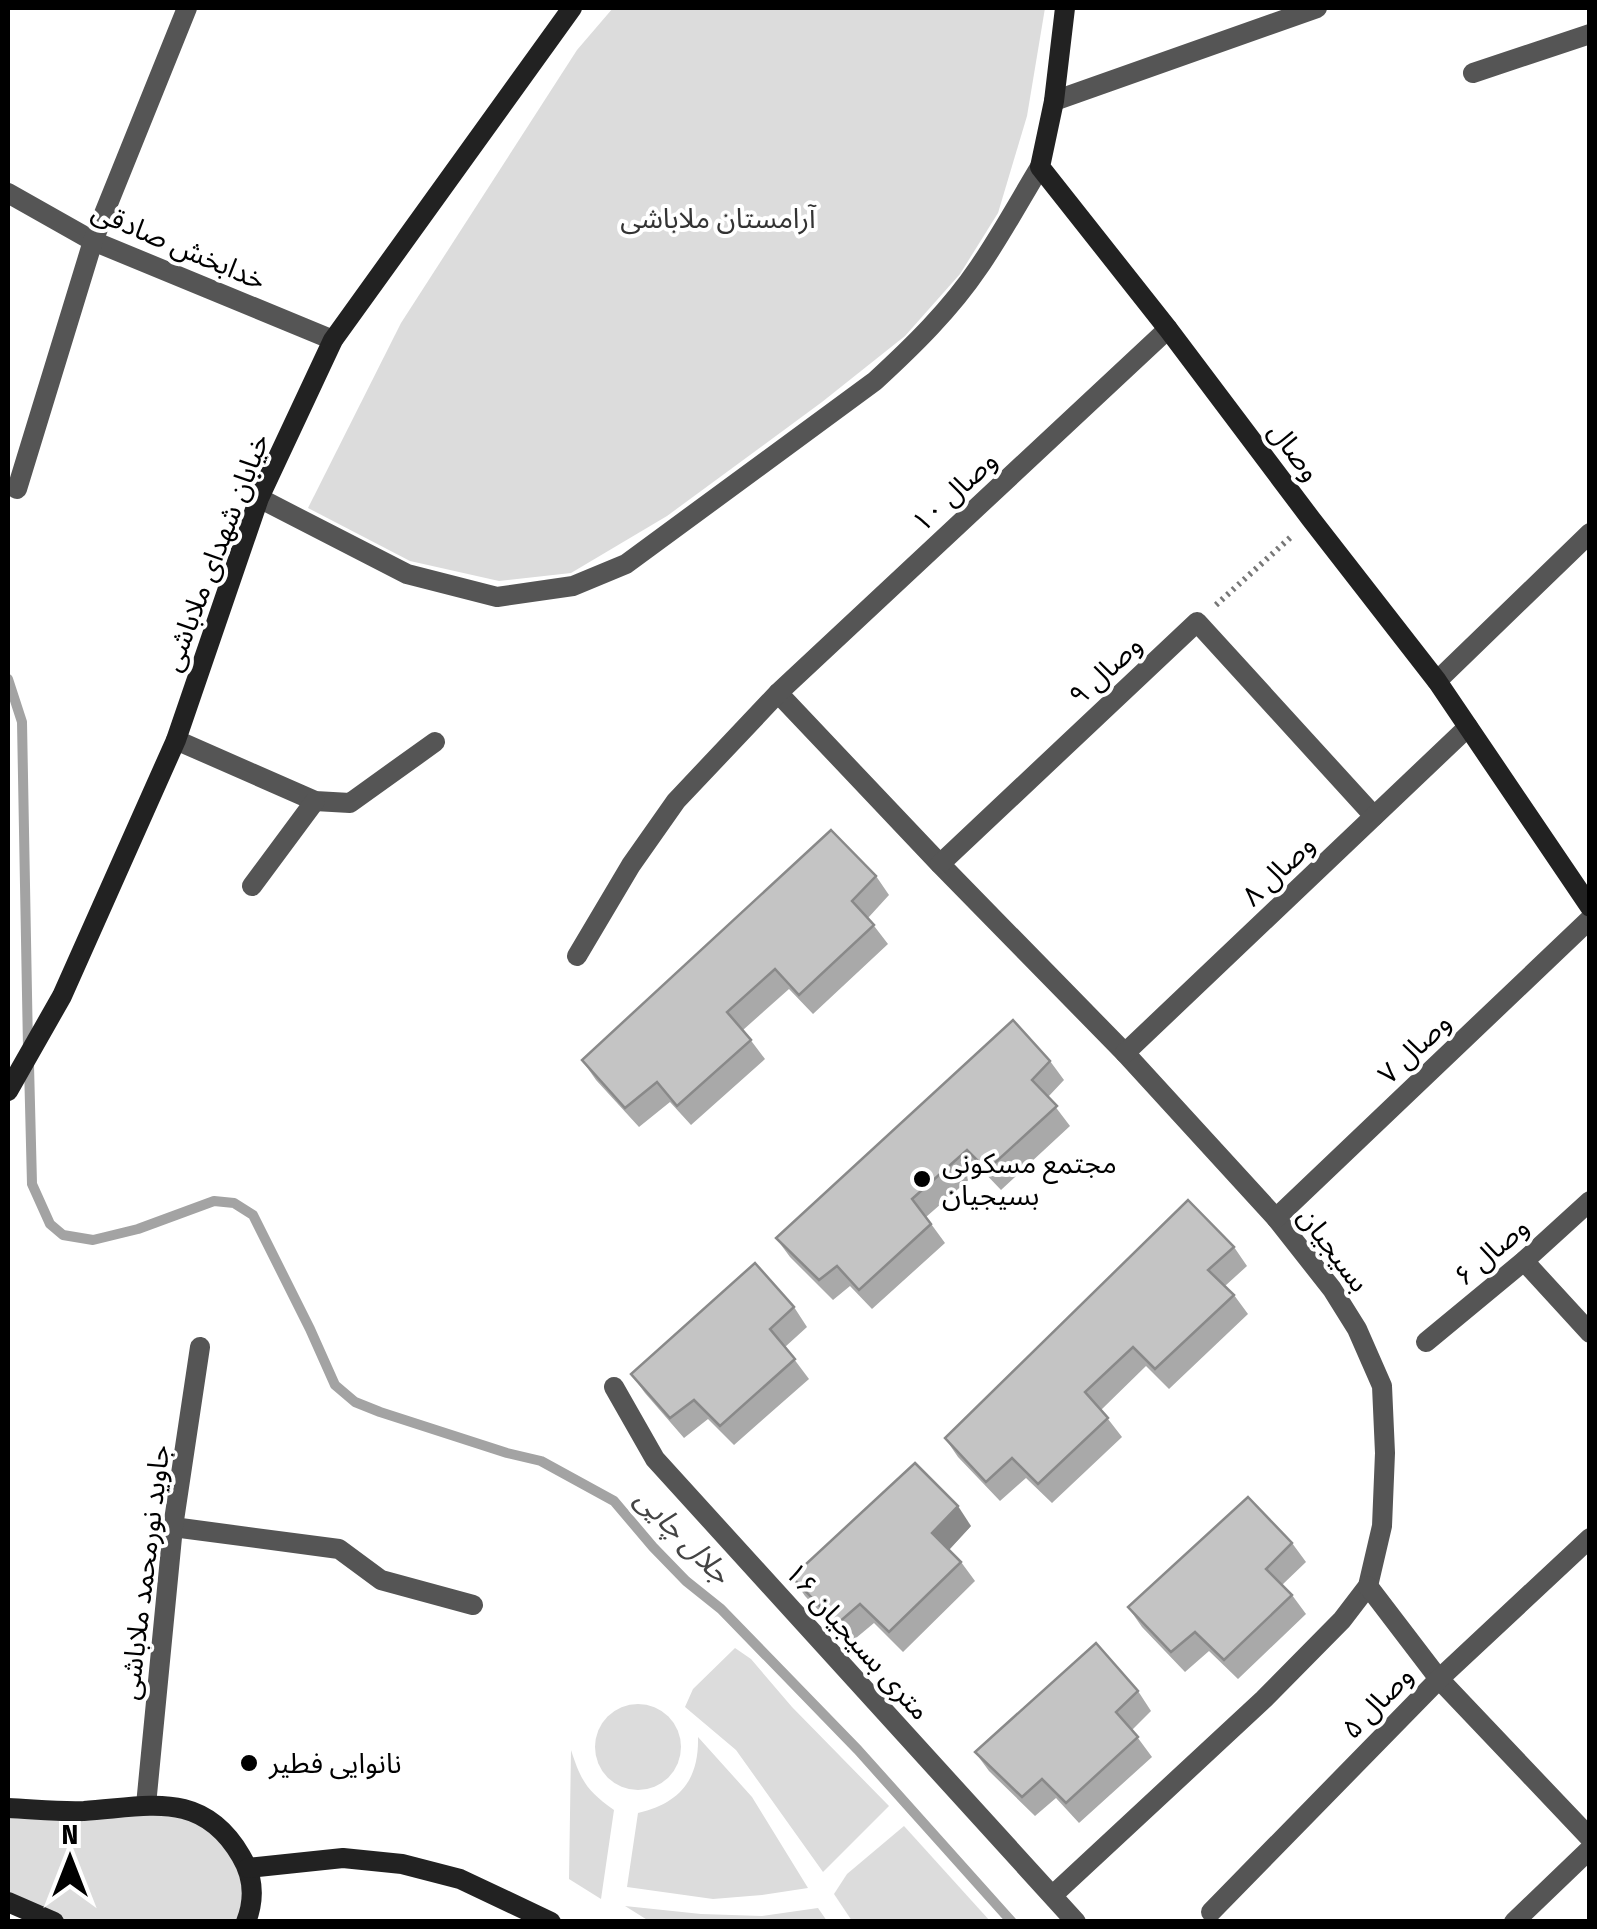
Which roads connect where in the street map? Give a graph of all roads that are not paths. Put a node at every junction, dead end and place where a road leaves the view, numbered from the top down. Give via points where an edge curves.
1 (188, 8) edge
2 (572, 8) edge
3 (1065, 8) edge
4 (1318, 8) edge
5 (1590, 34) edge
6 (1473, 73) dead end
7 (1054, 101) junction
8 (1040, 168) junction
9 (8, 193) edge
10 (94, 240) junction
11 (1168, 329) junction
12 (333, 340) junction
13 (17, 489) dead end
14 (259, 498) junction
15 (1590, 533) edge
16 (1437, 681) junction
17 (778, 692) junction
18 (1468, 727) junction
19 (176, 740) junction
20 (435, 742) dead end
21 (314, 801) junction
22 (1374, 816) junction
23 (940, 864) junction
24 (252, 886) dead end
25 (1590, 908) edge
26 (1590, 919) edge
27 (576, 956) dead end
28 (1125, 1053) junction
29 (8, 1091) edge
30 (1590, 1201) edge
31 (1276, 1218) junction
32 (1524, 1261) junction
33 (1590, 1333) edge
34 (1426, 1342) dead end
35 (200, 1346) dead end
36 (614, 1386) dead end
37 (174, 1527) junction
38 (1590, 1538) edge
39 (1368, 1586) junction
40 (473, 1605) dead end
41 (1439, 1678) junction
42 (146, 1805) junction
43 (8, 1808) edge
44 (1590, 1838) edge
45 (1590, 1849) edge
46 (248, 1868) junction
47 (1053, 1895) junction
48 (8, 1902) edge
49 (1211, 1912) dead end
50 (54, 1922) edge
51 (246, 1922) edge
52 (550, 1922) edge
53 (1076, 1922) edge
54 (1514, 1922) edge

1 - 10 street
2 - 12 street, خیابان شهدای ملاباشی
3 - 7 street
4 - 7 street
5 - 6 street
7 - 8 street
8 - 11 street, وصال
8 - 14 street via 978,268 904,355 626,564 572,586 497,598 407,574
9 - 10 street, خدابخش صادقی
10 - 12 street, خدابخش صادقی
10 - 13 street
11 - 16 street, وصال
11 - 17 street, وصال ۱۰
12 - 14 street, خیابان شهدای ملاباشی
14 - 19 street, خیابان شهدای ملاباشی
15 - 16 street
16 - 18 street, وصال
17 - 23 street, بسیجیان
17 - 27 street, وصال ۱۰ via 676,801
18 - 22 street, وصال ۸
18 - 25 street, وصال
19 - 21 street
19 - 29 street, خیابان شهدای ملاباشی via 62,996
20 - 21 street via 350,804
21 - 24 street
22 - 23 street, وصال ۹ via 1197,622
22 - 28 street, وصال ۸
23 - 28 street, بسیجیان
26 - 31 street, وصال ۷
28 - 31 street, بسیجیان
30 - 32 street, وصال ۶
31 - 39 street, بسیجیان via 1358,1328 1382,1386 1382,1526
32 - 33 street
32 - 34 street, وصال ۶
35 - 37 street, جاوید نورمحمد ملاباشی
36 - 47 street, ۱۶ متری بسیجیان via 655,1459
37 - 40 street via 338,1549 381,1580
37 - 42 street, جاوید نورمحمد ملاباشی
38 - 41 street, وصال ۵
39 - 41 street
39 - 47 street, بسیجیان via 1264,1700
41 - 44 street
41 - 49 street, وصال ۵
42 - 43 street
42 - 46 street via 193,1810 232,1841
45 - 54 street
46 - 51 street
46 - 52 street via 343,1858 402,1864 460,1879
47 - 53 street, ۱۶ متری بسیجیان
48 - 50 street

